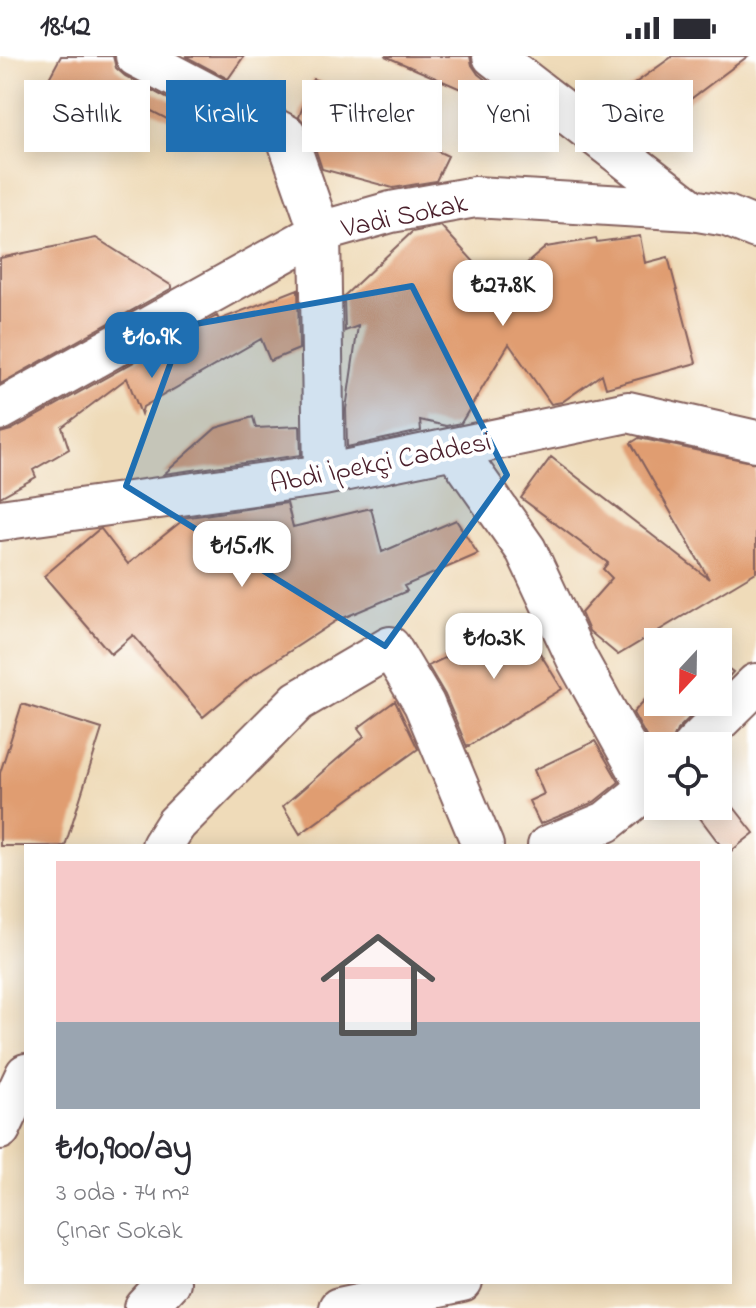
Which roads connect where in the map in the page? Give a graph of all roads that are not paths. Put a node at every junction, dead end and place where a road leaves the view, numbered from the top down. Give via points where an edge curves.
1 (136, 56) edge
2 (493, 56) edge
3 (692, 210) junction
4 (756, 228) edge
5 (320, 232) junction
6 (0, 410) edge
7 (756, 441) edge
8 (455, 449) junction
9 (324, 475) junction
10 (0, 520) edge
11 (756, 684) edge
12 (707, 732) edge
13 (644, 769) edge
14 (644, 791) edge
15 (163, 844) edge
16 (482, 844) edge
17 (553, 844) edge
18 (24, 1078) edge
19 (0, 1129) edge
20 (167, 1284) edge
21 (453, 1284) edge
22 (145, 1308) edge
23 (339, 1308) edge

1 - 5 street, Vadi Sokak via 286,135
2 - 3 street
3 - 4 street, Vadi Sokak
3 - 5 street, Vadi Sokak via 475,197
5 - 6 street
5 - 9 street
7 - 8 street, Abdi İpekçi Caddesi via 628,412
8 - 9 street, Abdi İpekçi Caddesi
8 - 13 street via 526,550 577,659
9 - 10 street, Abdi İpekçi Caddesi
11 - 12 street
14 - 17 street via 606,822
15 - 16 street via 176,824 298,701 390,647 424,704
18 - 19 street
20 - 22 street
21 - 23 street

